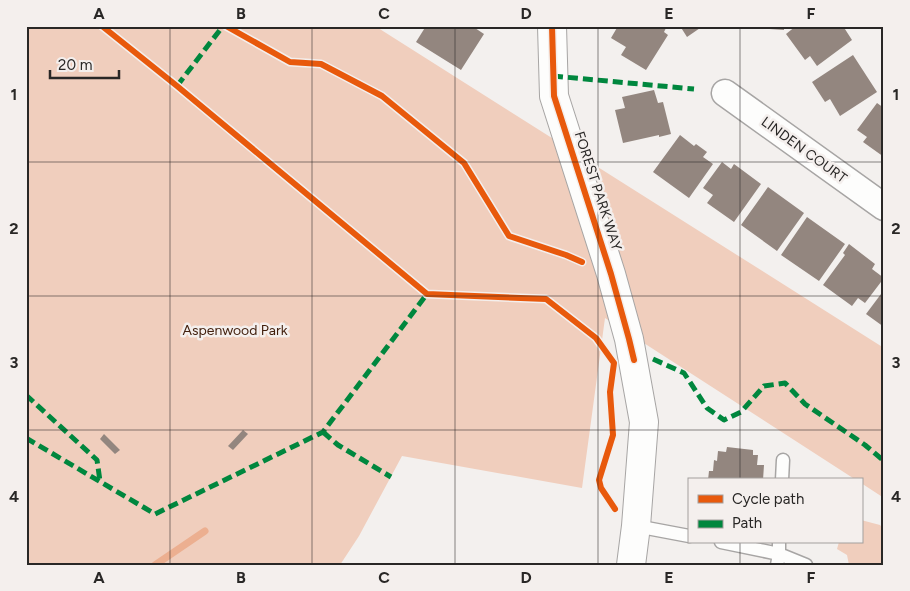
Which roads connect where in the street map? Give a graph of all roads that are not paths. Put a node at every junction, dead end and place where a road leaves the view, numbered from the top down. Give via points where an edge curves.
1 (552, 26) edge
2 (725, 93) dead end
3 (884, 207) edge
4 (783, 460) dead end
5 (782, 478) edge
6 (636, 526) junction
7 (688, 536) edge
8 (730, 544) edge
9 (778, 554) edge
10 (631, 565) edge
11 (806, 565) edge

1 - 6 street, FOREST PARK WAY via 554,96 611,274 634,360 644,422
2 - 3 street, LINDEN COURT
4 - 5 lane
6 - 7 lane
6 - 10 street, FOREST PARK WAY
8 - 9 lane
9 - 11 lane

